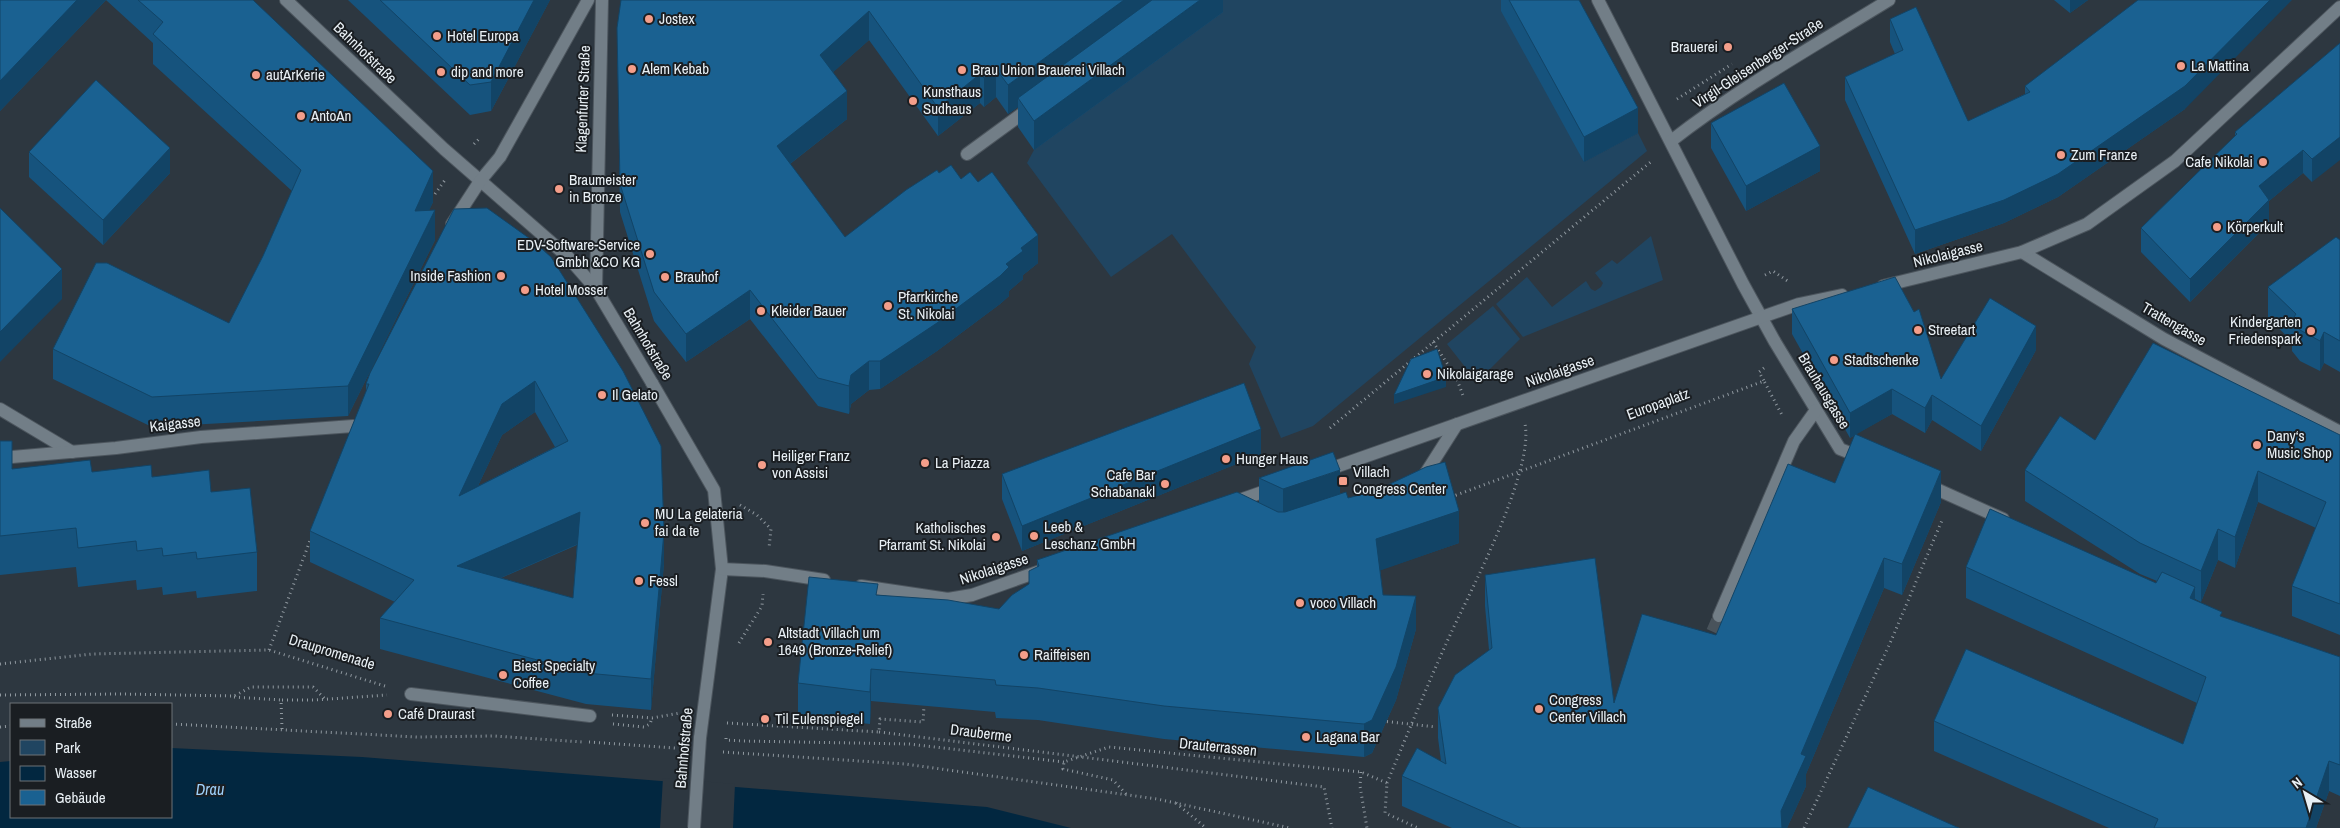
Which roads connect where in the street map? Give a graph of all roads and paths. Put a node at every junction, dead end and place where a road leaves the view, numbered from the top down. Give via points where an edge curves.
1 (286, 0) edge
2 (588, 0) edge
3 (602, 0) edge
4 (1598, 0) edge
5 (1889, 0) edge
6 (2340, 7) edge
7 (1732, 64) dead end
8 (1677, 99) dead end
9 (1037, 103) edge
10 (1671, 140) junction
11 (967, 154) dead end
12 (1654, 160) dead end
13 (480, 182) junction
14 (447, 235) edge
15 (2022, 252) junction
16 (1764, 275) dead end
17 (1791, 284) dead end
18 (1874, 288) edge
19 (596, 289) junction
20 (1855, 292) edge
21 (1761, 317) junction
22 (1433, 342) junction
23 (1456, 377) junction
24 (1444, 381) edge
25 (1464, 398) dead end
26 (1519, 403) junction
27 (0, 410) edge
28 (1816, 410) junction
29 (1785, 422) dead end
30 (1457, 424) junction
31 (1330, 428) dead end
32 (2340, 432) edge
33 (346, 443) edge
34 (72, 452) junction
35 (0, 458) edge
36 (1876, 464) edge
37 (1521, 472) junction
38 (1310, 476) edge
39 (1910, 478) edge
40 (1284, 485) edge
41 (1413, 493) edge
42 (1952, 495) junction
43 (1446, 499) edge
44 (756, 515) dead end
45 (1234, 515) edge
46 (2015, 525) edge
47 (312, 533) edge
48 (769, 545) dead end
49 (1055, 566) edge
50 (722, 569) junction
51 (832, 582) edge
52 (852, 584) edge
53 (762, 606) dead end
54 (1719, 616) tunnel mouth
55 (269, 650) junction
56 (737, 650) dead end
57 (0, 664) edge
58 (411, 694) junction
59 (0, 696) edge
60 (234, 696) junction
61 (325, 699) junction
62 (281, 700) junction
63 (924, 706) dead end
64 (675, 713) dead end
65 (590, 716) joint
66 (652, 718) junction
67 (1381, 721) edge
68 (727, 723) dead end
69 (172, 724) edge
70 (631, 726) dead end
71 (1436, 727) dead end
72 (282, 729) junction
73 (879, 732) junction
74 (726, 740) dead end
75 (679, 748) dead end
76 (718, 751) dead end
77 (1081, 756) junction
78 (1064, 762) junction
79 (1361, 772) junction
80 (1387, 783) junction
81 (1126, 794) junction
82 (1175, 803) junction
83 (694, 828) edge
84 (1206, 828) edge
85 (1290, 828) edge
86 (1332, 828) edge
87 (1367, 828) edge
88 (1418, 828) edge
89 (1804, 828) edge

1 - 13 street, Bahnhofstraße
2 - 13 street, Klagenfurter Straße via 500,157
3 - 19 street, Klagenfurter Straße
4 - 10 street, Brauhausgasse
5 - 10 street, Virgil-Gleisenberger-Straße via 1784,64
6 - 15 street, Nikolaigasse via 2175,161 2087,224
7 - 8 path
9 - 11 street
10 - 21 street, Brauhausgasse
12 - 22 path
13 - 14 street via 460,209
13 - 19 street, Bahnhofstraße via 568,257
15 - 18 street, Nikolaigasse
15 - 32 street, Trattengasse via 2164,339
16 - 17 path via 1773,270
19 - 50 street, Bahnhofstraße via 714,490
20 - 21 street, Nikolaigasse via 1799,304
21 - 26 street, Nikolaigasse
21 - 28 street, Brauhausgasse
22 - 23 path
22 - 31 path
23 - 24 path
23 - 25 path
26 - 30 street, Nikolaigasse
26 - 37 path via 1526,427
27 - 34 street
28 - 36 street, Brauhausgasse via 1840,449
28 - 54 street via 1794,441
29 - 37 path, Europaplatz via 1764,382
30 - 38 street, Nikolaigasse
30 - 41 street
33 - 34 street, Kaigasse via 355,422
34 - 35 street, Kaigasse
37 - 43 path
37 - 80 path
39 - 42 street
40 - 45 street via 1221,507
42 - 46 street
42 - 89 path via 1890,641
44 - 48 path via 771,529
47 - 55 path
49 - 52 street, Nikolaigasse via 972,595 948,599
50 - 51 street via 765,571
50 - 83 street, Bahnhofstraße, bridge via 700,738
53 - 56 path via 739,641
55 - 57 path, Draupromenade via 92,654
55 - 58 path, Draupromenade
58 - 61 path
58 - 65 street
59 - 60 path
60 - 61 path via 251,687 313,687
60 - 62 path
61 - 62 path
62 - 72 path
63 - 73 path via 923,722 880,719
64 - 66 path
65 - 66 path
66 - 70 path via 644,727
67 - 71 path, bridge
68 - 73 path, Drauberme
69 - 72 path
72 - 75 path via 417,737 494,736
73 - 77 path, Drauberme
74 - 78 path via 910,744
76 - 81 path via 905,764
77 - 78 path, Drauterrassen
77 - 79 path, Drauterrassen via 1108,748
77 - 86 path, Drauberme via 1324,787
78 - 81 path via 1063,769 1113,780
79 - 80 path, Drauterrassen
79 - 87 path
80 - 88 path via 1385,813
81 - 82 path
82 - 84 path
82 - 85 path

